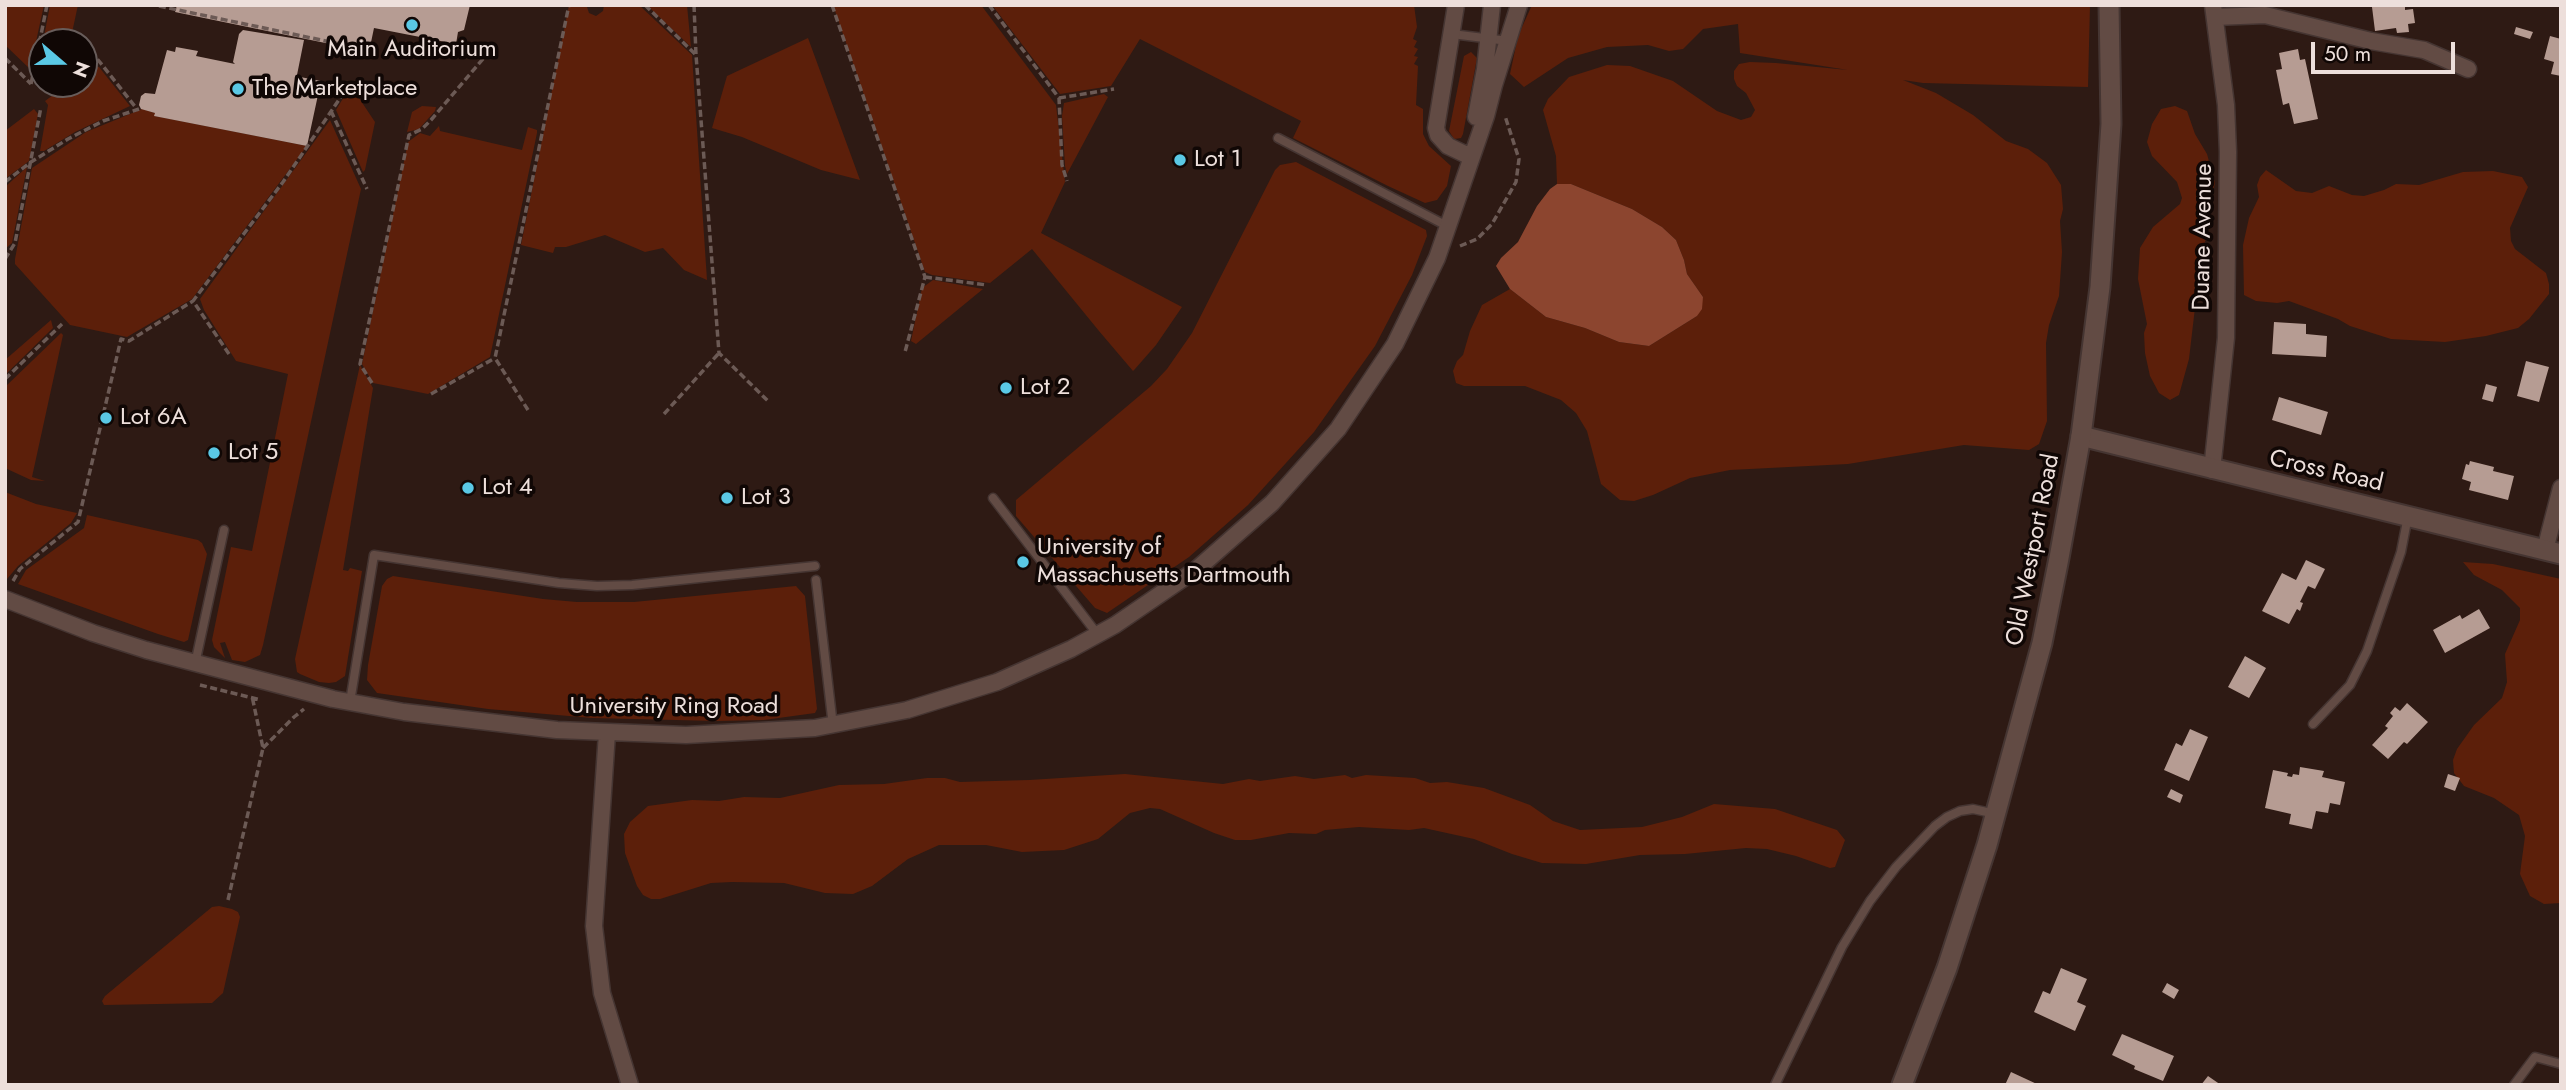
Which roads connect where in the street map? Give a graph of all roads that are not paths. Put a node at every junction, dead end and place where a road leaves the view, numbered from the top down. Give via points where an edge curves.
1 (1455, 5) edge
2 (1492, 5) edge
3 (1519, 5) edge
4 (2109, 5) edge
5 (2214, 11) edge
6 (1452, 34) junction
7 (1489, 38) junction
8 (1508, 41) junction
9 (2468, 69) dead end
10 (1278, 138) dead end
11 (1471, 157) junction
12 (1449, 226) junction
13 (2081, 436) junction
14 (2212, 470) junction
15 (2561, 488) edge
16 (993, 498) dead end
17 (2407, 516) junction
18 (223, 530) dead end
19 (2553, 552) edge
20 (815, 566) dead end
21 (816, 580) dead end
22 (5, 599) edge
23 (1098, 635) junction
24 (195, 664) junction
25 (350, 702) junction
26 (2313, 724) dead end
27 (833, 726) junction
28 (607, 733) junction
29 (1996, 814) junction
30 (2561, 1063) edge
31 (629, 1085) edge
32 (1775, 1085) edge
33 (1902, 1085) edge
34 (2514, 1085) edge

1 - 6 street
2 - 7 street, University Ring Road
3 - 8 street, University Ring Road
4 - 13 main road, Old Westport Road via 2111,124 2106,202
5 - 9 street via 2265,15 2424,50
5 - 14 street, Duane Avenue via 2228,152 2226,338
6 - 7 lane
6 - 11 street via 1436,128 1448,146
7 - 8 lane
7 - 11 street, University Ring Road
8 - 11 street, University Ring Road
10 - 12 lane
11 - 12 street, University Ring Road
12 - 23 street, University Ring Road via 1411,313 1381,367 1304,469 1198,569
13 - 14 main road, Cross Road
13 - 29 main road, Old Westport Road via 2042,643
14 - 17 main road, Cross Road
15 - 19 street
16 - 23 lane
17 - 19 main road, Cross Road
17 - 26 lane via 2401,552 2367,651 2350,685
18 - 24 lane
20 - 25 lane via 597,586 374,555
21 - 27 lane
22 - 24 street, University Ring Road
23 - 27 street, University Ring Road via 965,694
24 - 25 street, University Ring Road
25 - 28 street, University Ring Road via 498,724
27 - 28 street, University Ring Road via 736,734
28 - 31 street via 594,926 602,993
29 - 32 lane via 1973,808 1947,817 1896,867 1842,947
29 - 33 main road, Old Westport Road via 1947,968
30 - 34 lane via 2535,1057

